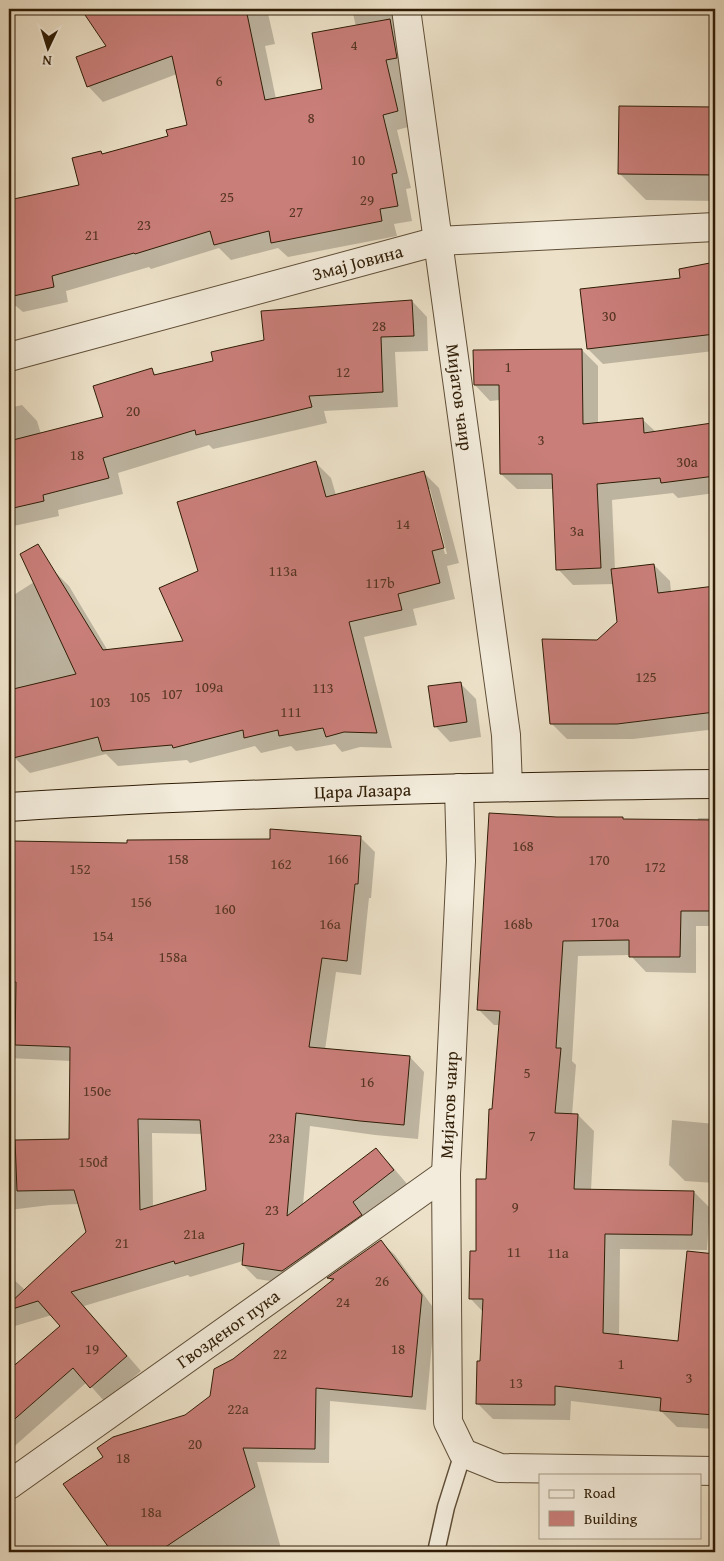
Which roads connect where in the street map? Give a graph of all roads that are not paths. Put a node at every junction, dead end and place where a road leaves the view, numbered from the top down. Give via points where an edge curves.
1 (406, 9) edge
2 (715, 227) edge
3 (438, 241) junction
4 (9, 357) edge
5 (715, 784) edge
6 (508, 786) junction
7 (459, 788) junction
8 (9, 807) edge
9 (446, 1174) junction
10 (463, 1453) junction
11 (715, 1471) edge
12 (9, 1485) edge
13 (436, 1552) edge

1 - 3 street, Мијатов чаир
2 - 3 street, Змај Јовина
3 - 4 street, Змај Јовина
3 - 6 street, Мијатов чаир via 504,725
5 - 6 street, Цара Лазара
6 - 7 street, Цара Лазара
7 - 8 street, Цара Лазара via 139,798
7 - 9 street, Мијатов чаир via 461,861
9 - 10 street, Мијатов чаир via 448,1422
9 - 12 street, Гвозденог пука
10 - 11 street via 500,1468
10 - 13 lane

